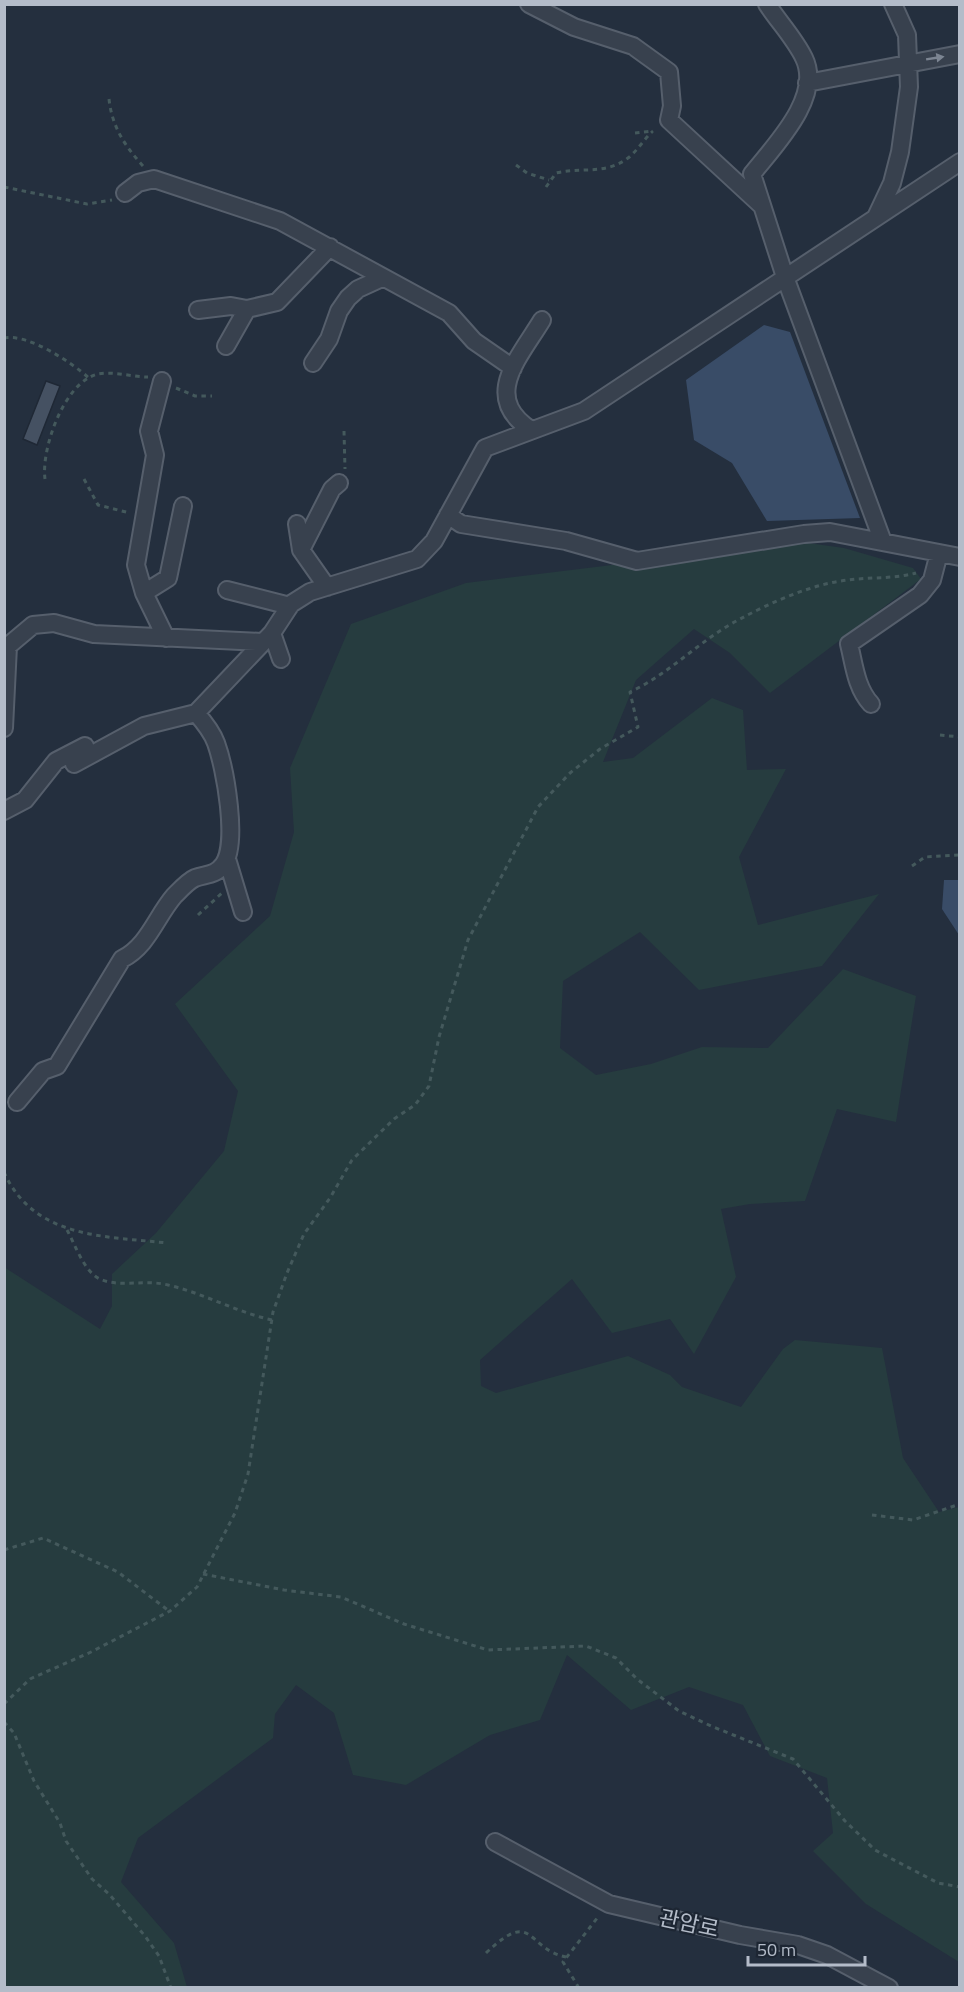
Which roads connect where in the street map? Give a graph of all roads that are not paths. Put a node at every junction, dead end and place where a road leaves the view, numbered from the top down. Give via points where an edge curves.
1 (529, 4) edge
2 (766, 4) edge
3 (893, 4) edge
4 (960, 54) edge
5 (910, 62) junction
6 (807, 83) junction
7 (960, 162) edge
8 (126, 193) road end
9 (762, 206) junction
10 (876, 218) junction
11 (330, 247) junction
12 (785, 277) junction
13 (382, 278) junction
14 (247, 309) junction
15 (198, 310) dead end
16 (542, 320) dead end
17 (226, 346) dead end
18 (313, 363) dead end
19 (513, 368) junction
20 (162, 381) road end
21 (531, 430) junction
22 (339, 483) road end
23 (183, 506) dead end
24 (448, 515) junction
25 (297, 524) dead end
26 (883, 542) junction
27 (301, 550) junction
28 (960, 557) edge
29 (938, 558) junction
30 (327, 587) junction
31 (227, 590) dead end
32 (144, 593) junction
33 (290, 606) junction
34 (22, 633) junction
35 (4, 634) edge
36 (166, 638) junction
37 (267, 638) junction
38 (281, 659) dead end
39 (871, 704) dead end
40 (196, 713) junction
41 (158, 723) junction
42 (4, 728) edge
43 (74, 764) dead end
44 (4, 811) edge
45 (227, 859) junction
46 (243, 912) dead end
47 (17, 1102) dead end
48 (495, 1842) dead end
49 (889, 1988) edge

1 - 9 street via 574,27 633,46 669,72 669,120
2 - 6 street via 804,59
3 - 5 street via 907,35
5 -> 4 street
5 - 6 street
5 - 10 street via 900,152 892,183
6 - 9 street via 796,118 752,174
7 - 10 street
8 - 11 street via 138,183 154,179 280,221
9 - 12 street
10 - 12 street
11 - 13 street
11 - 14 street via 277,302
12 - 21 street via 584,411
12 - 26 street
13 - 18 street via 348,298
13 - 19 street via 449,313 474,340
14 - 15 street via 231,306
14 - 17 street
16 - 19 street
19 - 21 street via 505,387 507,404 518,421
20 - 32 street via 148,431 156,454 136,565
21 - 24 street via 485,448
22 - 27 street via 332,489
23 - 32 street via 168,578
24 - 26 street via 461,524 566,541 637,561 804,534 830,532
24 - 30 street via 434,541 417,559
25 - 27 street
26 - 29 street
27 - 30 street
28 - 29 street
29 - 39 street via 932,580 920,595 849,644 859,685
30 - 33 street via 310,592
31 - 33 street
32 - 36 street
33 - 37 street
34 - 35 street
34 - 36 street via 33,625 54,623 94,634
34 - 42 street via 8,646
36 - 37 street
37 - 38 street
37 - 40 street
40 - 41 street
40 - 45 street via 216,743 226,781 230,843
41 - 43 street via 144,726
41 - 44 street via 136,721 56,761 25,800
45 - 46 street
45 - 47 street via 221,868 206,877 195,878 174,896 136,952 122,959 57,1066 43,1071
48 - 49 street, 관암로 via 609,1904 798,1945 827,1955

